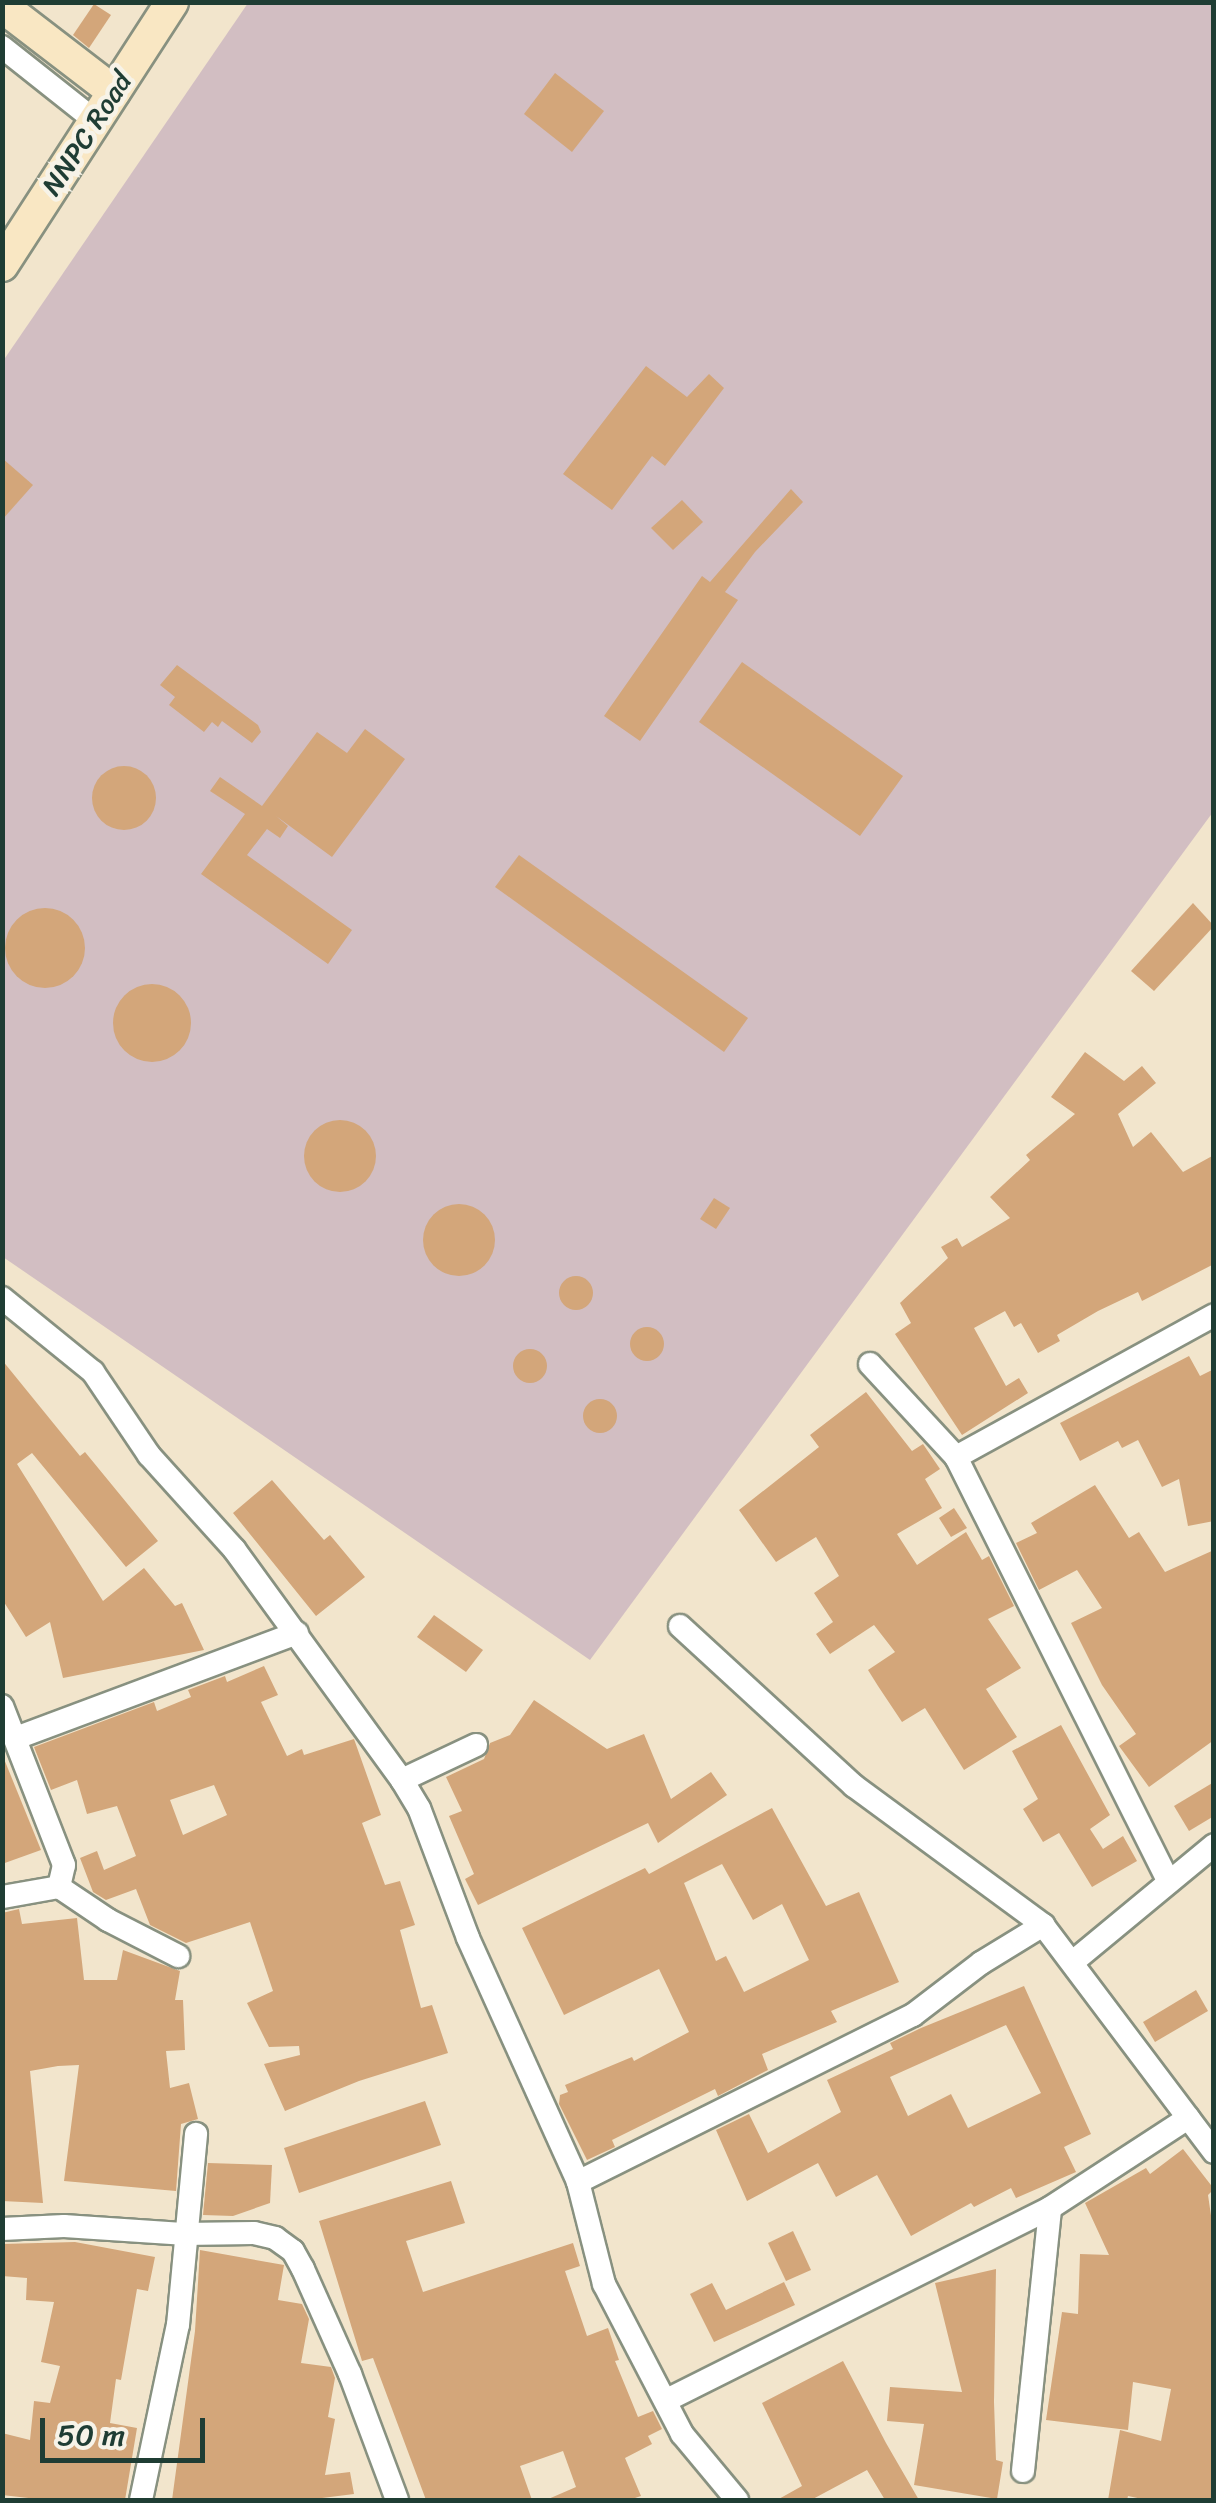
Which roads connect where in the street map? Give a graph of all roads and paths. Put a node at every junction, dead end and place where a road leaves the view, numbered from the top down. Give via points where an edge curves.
1 (172, 2) edge
2 (2, 6) edge
3 (2, 48) edge
4 (114, 92) junction
5 (94, 120) junction
6 (2, 265) edge
7 (2, 1298) edge
8 (1211, 1323) edge
9 (870, 1364) dead end
10 (956, 1457) junction
11 (680, 1626) dead end
12 (297, 1633) junction
13 (2, 1706) edge
14 (16, 1738) junction
15 (476, 1745) dead end
16 (402, 1780) junction
17 (1214, 1845) edge
18 (1168, 1882) junction
19 (60, 1887) junction
20 (2, 1897) edge
21 (1043, 1925) junction
22 (178, 1956) dead end
23 (1074, 1961) junction
24 (1188, 2118) junction
25 (196, 2134) dead end
26 (1214, 2152) edge
27 (578, 2182) junction
28 (1050, 2208) junction
29 (2, 2229) edge
30 (183, 2234) junction
31 (666, 2400) junction
32 (1023, 2471) dead end
33 (141, 2500) edge
34 (398, 2500) edge
35 (738, 2500) edge

1 - 4 street, NNPC Road
2 - 4 street
3 - 5 street
4 - 5 street, NNPC Road
5 - 6 street, NNPC Road
7 - 12 street via 93,1372 149,1454 234,1548
8 - 10 street
9 - 10 street
10 - 18 street
11 - 21 street via 854,1786
12 - 14 street
12 - 16 street
13 - 14 street
14 - 19 street via 64,1866
15 - 16 street
16 - 27 street
17 - 18 street
18 - 23 street
19 - 20 street
19 - 22 street
21 - 23 street
21 - 27 street via 913,2015
23 - 24 street
24 - 26 street
24 - 28 street
25 - 30 street
27 - 31 street via 604,2284
28 - 31 street
28 - 32 street
29 - 30 street
30 - 33 street via 178,2325
30 - 34 street via 254,2232 292,2250
31 - 35 street via 682,2434

